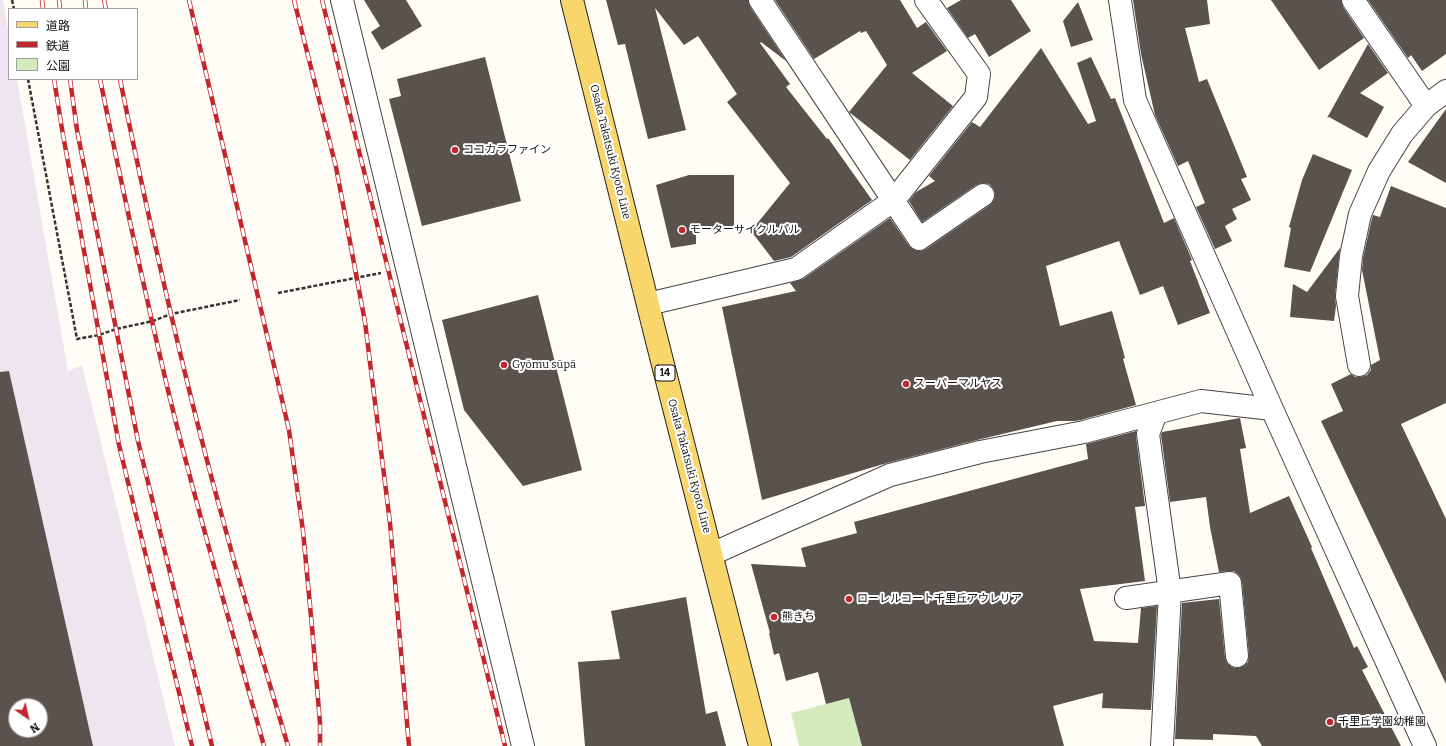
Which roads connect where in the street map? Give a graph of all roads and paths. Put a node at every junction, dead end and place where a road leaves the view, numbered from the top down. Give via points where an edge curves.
1 (342, 0) edge
2 (572, 0) edge
3 (760, 0) edge
4 (926, 0) edge
5 (1120, 0) edge
6 (1353, 0) edge
7 (28, 80) edge
8 (1446, 91) edge
9 (1426, 106) junction
10 (983, 195) dead end
11 (894, 200) junction
12 (407, 268) junction
13 (278, 293) dead end
14 (240, 300) dead end
15 (648, 304) junction
16 (1359, 365) dead end
17 (1272, 409) junction
18 (1156, 413) junction
19 (712, 554) junction
20 (1170, 592) junction
21 (1126, 598) dead end
22 (1237, 656) dead end
23 (523, 746) edge
24 (760, 746) edge
25 (1162, 746) edge
26 (1425, 746) edge

1 - 12 street
2 - 15 main road, Osaka Takatsuki Kyoto Line / 14
3 - 11 street
4 - 11 street via 979,74 976,97
5 - 17 street via 1135,100
6 - 9 street
7 - 14 path via 77,339 171,314
8 - 9 street
9 - 16 street via 1402,134 1383,165 1360,214 1351,256 1347,296
10 - 11 street via 919,239
11 - 15 street via 796,269
12 - 13 path
12 - 23 street
15 - 19 main road, Osaka Takatsuki Kyoto Line / 14
17 - 18 street via 1201,401
17 - 26 street
18 - 19 street via 1084,432 980,452 890,475
18 - 20 street via 1148,434
19 - 24 main road, Osaka Takatsuki Kyoto Line / 14
20 - 21 street
20 - 22 street via 1230,583
20 - 25 street

